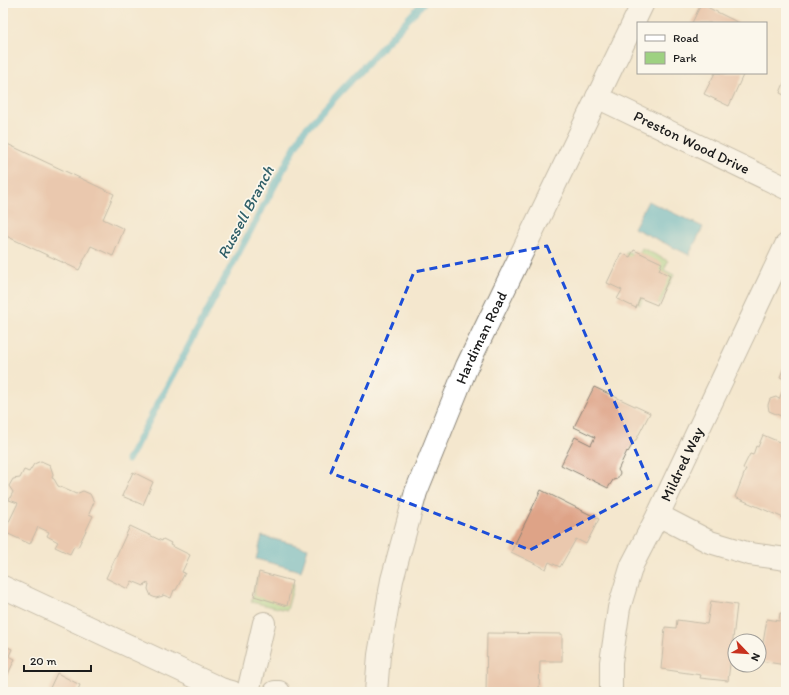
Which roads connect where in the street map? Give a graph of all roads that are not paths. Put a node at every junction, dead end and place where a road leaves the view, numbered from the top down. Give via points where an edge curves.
1 (643, 3) edge
2 (597, 97) junction
3 (786, 188) edge
4 (786, 245) edge
5 (658, 515) junction
6 (786, 559) edge
7 (3, 587) edge
8 (264, 623) dead end
9 (232, 692) edge
10 (248, 692) edge
11 (275, 692) edge
12 (279, 692) edge
13 (376, 692) edge
14 (611, 692) edge

1 - 2 street, Hardiman Road
2 - 3 street, Preston Wood Drive
2 - 13 street, Hardiman Road via 467,366 416,492 392,580 379,655
4 - 5 street, Mildred Way
5 - 6 street via 710,542 750,554
5 - 14 street, Mildred Way via 632,565 619,608 611,662
7 - 9 street
8 - 10 street
11 - 12 street

